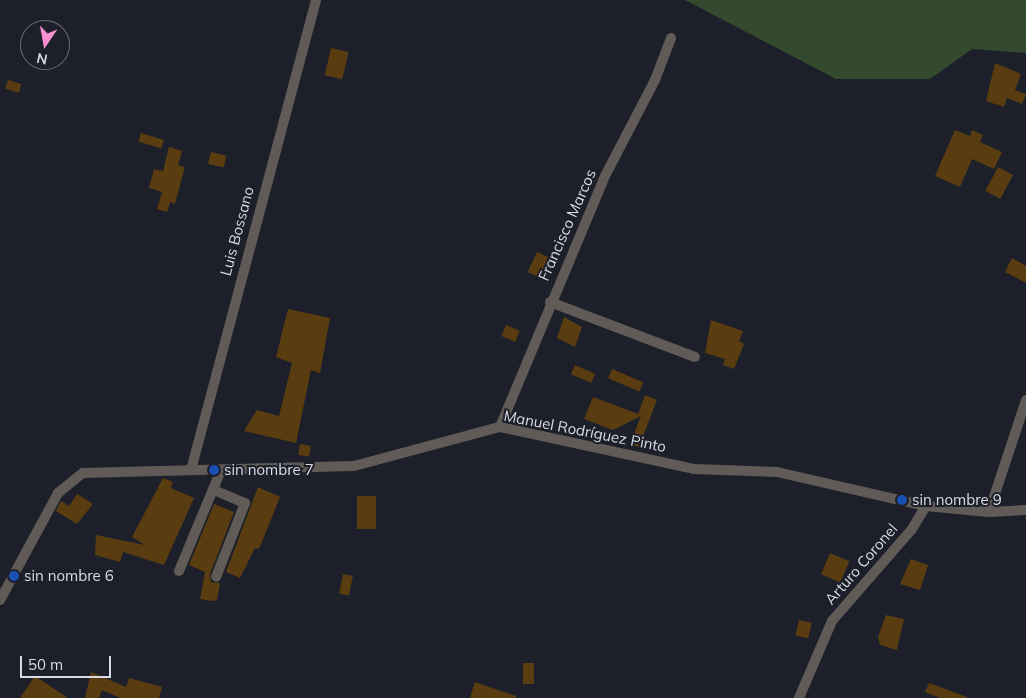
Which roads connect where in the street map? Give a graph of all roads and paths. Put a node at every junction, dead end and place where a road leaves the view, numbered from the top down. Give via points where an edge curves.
1 (316, 0) edge
2 (671, 38) dead end
3 (550, 302) junction
4 (695, 357) dead end
5 (1026, 400) edge
6 (500, 427) junction
7 (191, 470) junction
8 (221, 470) junction
9 (214, 490) junction
10 (926, 506) junction
11 (1026, 510) edge
12 (989, 512) junction
13 (179, 571) dead end
14 (216, 577) dead end
15 (0, 600) edge
16 (799, 698) edge

1 - 7 street, Luis Bossano
2 - 3 street, Francisco Marcos
3 - 4 street
3 - 6 street, Francisco Marcos
5 - 12 street
6 - 8 street, Manuel Rodríguez Pinto via 354,466
6 - 10 street, Manuel Rodríguez Pinto via 694,469 777,472
7 - 8 street, Manuel Rodríguez Pinto
7 - 15 street, Manuel Rodríguez Pinto via 94,470 74,478 58,493
8 - 9 street
9 - 13 street
9 - 14 street via 245,503
10 - 12 street, Manuel Rodríguez Pinto
10 - 16 street, Arturo Coronel via 912,529 832,621
11 - 12 street, Manuel Rodríguez Pinto

